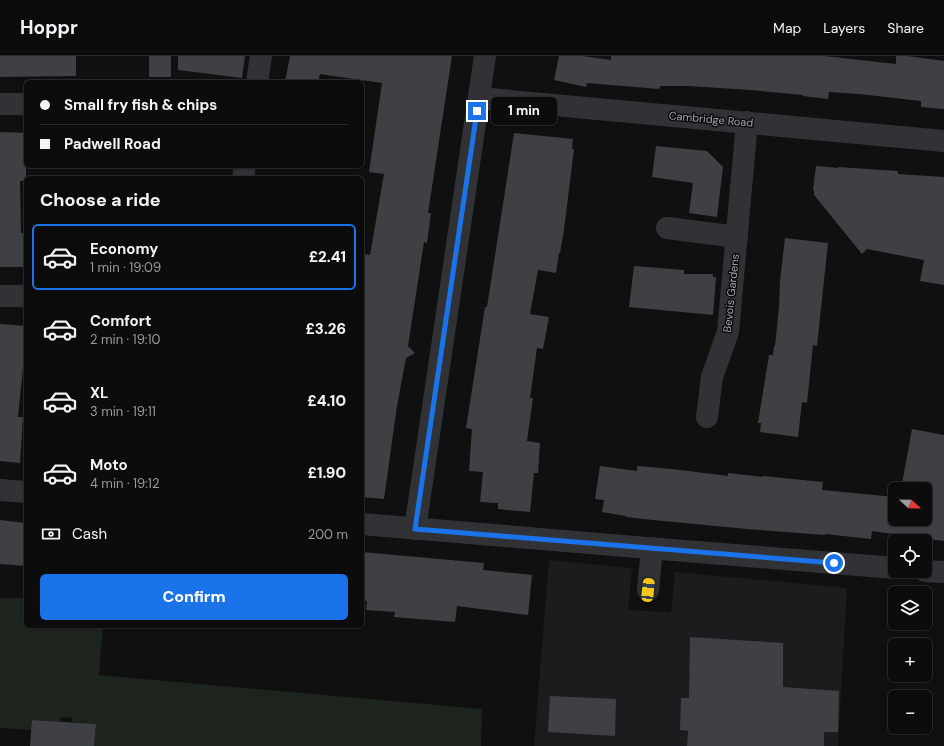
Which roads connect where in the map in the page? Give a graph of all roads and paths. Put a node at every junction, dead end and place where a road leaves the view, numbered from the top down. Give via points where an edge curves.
1 (262, 56) edge
2 (485, 56) edge
3 (257, 80) edge
4 (479, 98) junction
5 (0, 104) edge
6 (24, 104) edge
7 (747, 122) junction
8 (944, 141) edge
9 (667, 228) dead end
10 (737, 238) junction
11 (0, 296) edge
12 (24, 296) edge
13 (707, 417) dead end
14 (0, 490) edge
15 (24, 492) edge
16 (364, 524) edge
17 (415, 529) junction
18 (652, 548) junction
19 (888, 567) edge
20 (932, 571) edge
21 (944, 572) edge
22 (648, 590) dead end

1 - 3 street
2 - 4 street
4 - 7 street, Cambridge Road
4 - 17 street
5 - 6 street
7 - 8 street, Cambridge Road
7 - 10 street, Bevois Gardens
9 - 10 street, Bevois Gardens
10 - 13 street, Bevois Gardens via 728,332 712,377
11 - 12 street
14 - 15 street
16 - 17 street
17 - 18 street
18 - 19 street
18 - 22 street
20 - 21 street

